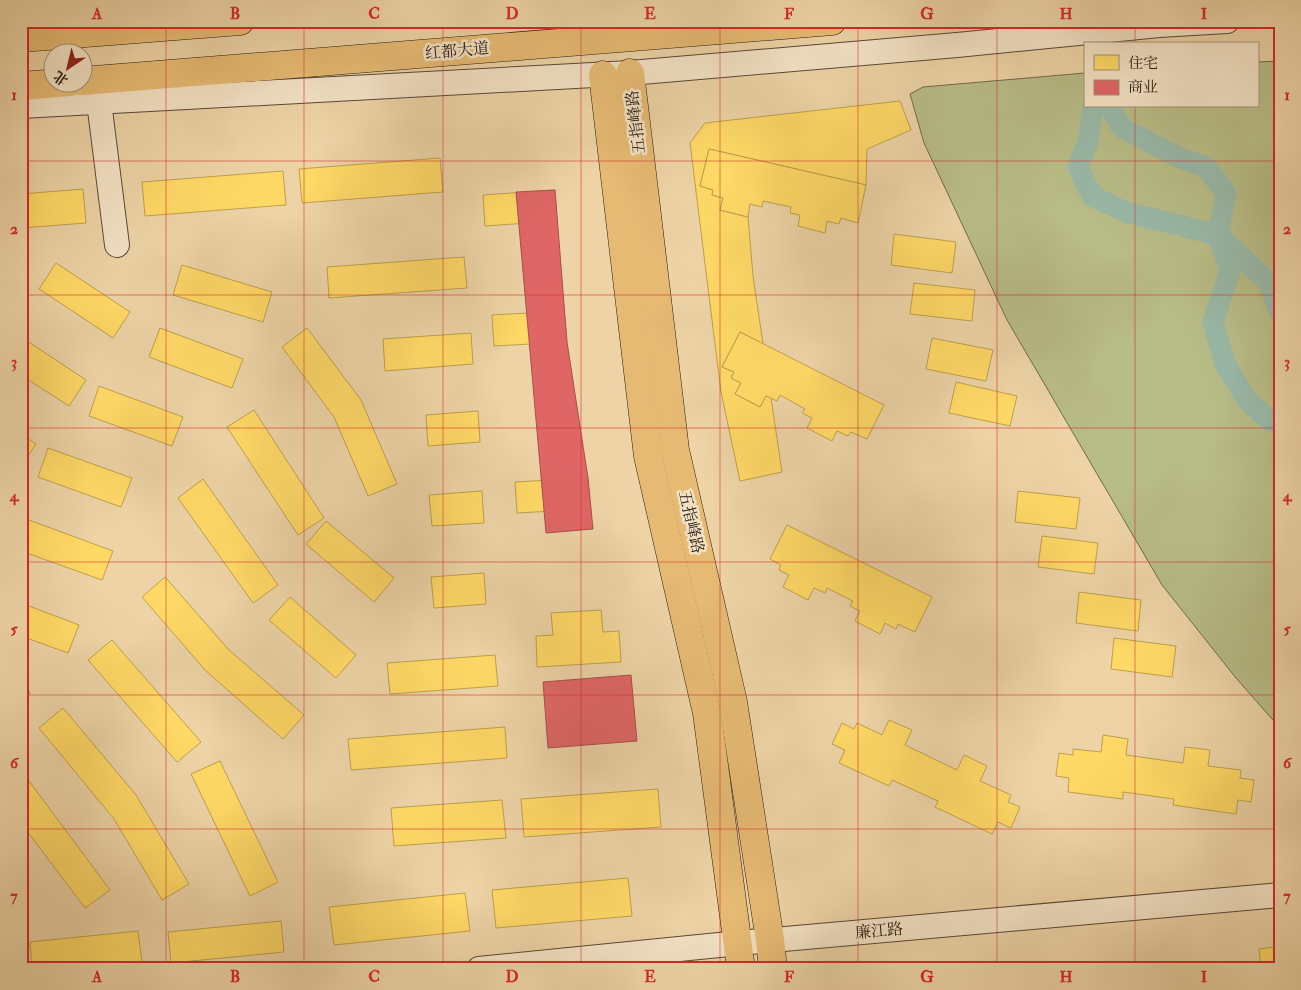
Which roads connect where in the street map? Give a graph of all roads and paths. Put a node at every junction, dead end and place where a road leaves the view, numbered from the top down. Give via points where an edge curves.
1 (240, 21) edge
2 (832, 21) edge
3 (1227, 21) edge
4 (21, 38) edge
5 (630, 73) junction
6 (603, 74) junction
7 (42, 84) edge
8 (21, 86) edge
9 (91, 92) edge
10 (92, 92) edge
11 (92, 92) edge
12 (21, 106) edge
13 (118, 245) dead end
14 (1280, 896) edge
15 (770, 940) junction
16 (740, 956) edge
17 (479, 969) edge
18 (773, 969) edge

1 - 4 main road
2 - 10 main road, 红都大道
3 - 5 street
5 - 6 street
5 - 15 main road, 五指峰路 via 674,450 733,702
6 - 11 street
6 - 16 main road, 五指峰路 via 648,456 707,713
7 - 8 main road
9 - 12 street
9 - 13 street
14 - 15 street, 廉江路
15 - 16 street, 廉江路
15 - 18 main road, 五指峰路
16 - 17 street, 廉江路

